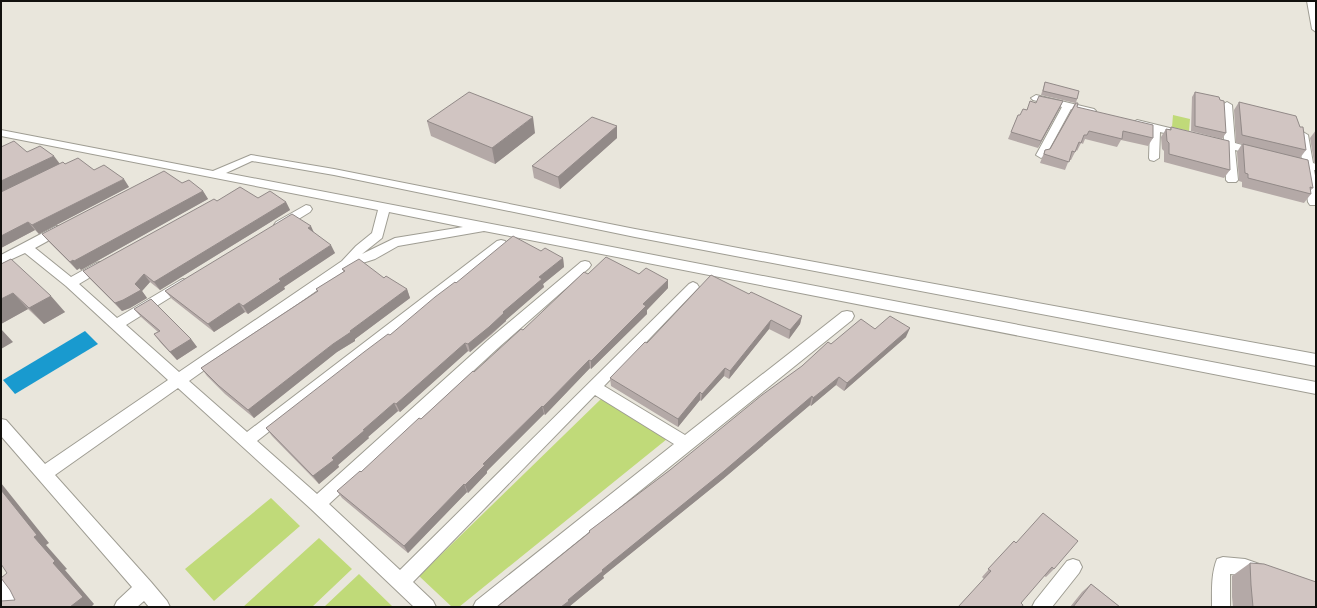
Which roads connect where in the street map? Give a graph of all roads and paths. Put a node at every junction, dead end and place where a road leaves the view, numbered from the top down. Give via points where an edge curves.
1 (1311, 1) edge
2 (1316, 29) edge
3 (1036, 98) edge
4 (1068, 105) junction
5 (1227, 105) dead end
6 (1104, 114) edge
7 (1126, 120) edge
8 (1155, 127) junction
9 (1302, 127) edge
10 (1, 133) edge
11 (1230, 145) junction
12 (1265, 154) edge
13 (1041, 155) dead end
14 (1154, 158) dead end
15 (1279, 158) edge
16 (1312, 166) edge
17 (214, 174) junction
18 (1232, 180) dead end
19 (1314, 202) dead end
20 (384, 207) junction
21 (306, 209) dead end
22 (73, 222) edge
23 (490, 227) junction
24 (273, 229) edge
25 (501, 244) edge
26 (26, 247) junction
27 (1, 260) edge
28 (110, 261) edge
29 (346, 264) junction
30 (585, 265) dead end
31 (194, 278) edge
32 (70, 283) junction
33 (693, 287) dead end
34 (847, 316) dead end
35 (116, 325) junction
36 (1316, 360) edge
37 (177, 380) junction
38 (593, 388) junction
39 (1316, 388) edge
40 (1, 426) edge
41 (246, 441) junction
42 (686, 443) junction
43 (43, 474) junction
44 (317, 504) junction
45 (1073, 567) dead end
46 (1273, 577) edge
47 (400, 582) junction
48 (1, 586) edge
49 (145, 588) junction
50 (18, 607) edge
51 (123, 607) edge
52 (161, 607) edge
53 (426, 607) edge
54 (482, 607) edge
55 (1041, 607) edge
56 (1221, 607) edge

1 - 2 street
3 - 4 street
4 - 6 street
4 - 13 street
5 - 11 street
7 - 8 street
8 - 11 street
8 - 14 street
9 - 16 street
10 - 17 street
11 - 12 street
11 - 18 street
15 - 16 street
16 - 19 street
17 - 20 street
17 - 36 street via 251,158
20 - 23 street
20 - 29 street via 378,235 360,248
21 - 24 street
22 - 26 street
23 - 29 street via 395,242 371,256
23 - 39 street
25 - 41 street
26 - 27 street
26 - 32 street
28 - 32 street
29 - 37 street
30 - 44 street via 493,344
31 - 35 street
32 - 35 street
33 - 38 street
34 - 42 street
35 - 37 street
37 - 41 street
37 - 43 street
38 - 42 street
38 - 47 street
40 - 43 street
41 - 44 street
42 - 54 street
43 - 49 street
44 - 47 street
45 - 55 street
46 - 56 street via 1245,567 1223,565
47 - 53 street
48 - 50 street
49 - 51 street
49 - 52 street

